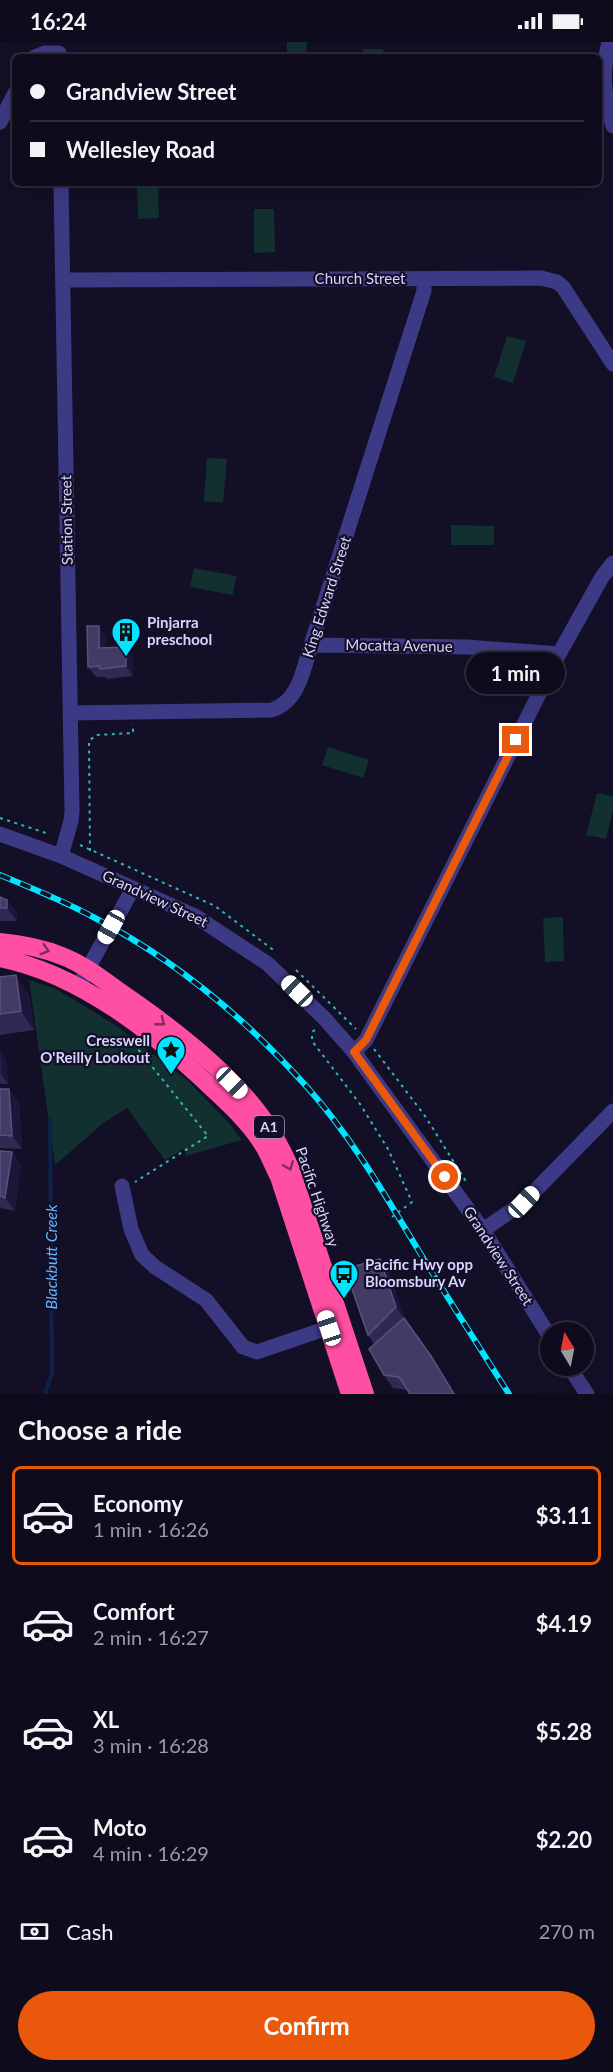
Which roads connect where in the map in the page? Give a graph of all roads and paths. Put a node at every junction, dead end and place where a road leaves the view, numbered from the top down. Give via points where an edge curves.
1 (609, 42) edge
2 (59, 51) edge
3 (43, 54) edge
4 (9, 93) edge
5 (0, 122) edge
6 (613, 126) edge
7 (61, 186) edge
8 (424, 279) junction
9 (63, 280) junction
10 (613, 364) edge
11 (613, 562) edge
12 (311, 645) junction
13 (559, 654) junction
14 (70, 713) junction
15 (133, 721) dead end
16 (0, 818) edge
17 (46, 833) dead end
18 (0, 834) edge
19 (90, 851) dead end
20 (61, 856) junction
21 (133, 888) junction
22 (0, 942) edge
23 (0, 958) edge
24 (87, 969) junction
25 (78, 987) junction
26 (326, 1019) junction
27 (124, 1033) dead end
28 (373, 1047) dead end
29 (354, 1052) junction
30 (613, 1111) edge
31 (469, 1185) dead end
32 (123, 1189) joint
33 (392, 1217) dead end
34 (483, 1230) junction
35 (541, 1322) edge
36 (335, 1326) junction
37 (575, 1376) edge
38 (350, 1394) edge
39 (365, 1394) edge
40 (587, 1394) edge

1 - 6 street via 603,74 605,101
2 - 3 street
4 - 5 street
7 - 9 street, Station Street
8 - 9 street, Church Street
8 - 10 street, Church Street via 542,278 557,282
8 - 12 street, King Edward Street via 424,291
9 - 14 street, Station Street
11 - 13 street
12 - 13 street, Mocatta Avenue via 467,647
12 - 14 street, King Edward Street via 296,691 282,707 272,710
13 - 29 street via 366,1040
14 - 20 street, Station Street via 72,812
15 - 19 path via 133,733 96,735 89,741
16 - 17 path
18 - 20 street, Grandview Street
20 - 21 street, Grandview Street
21 - 24 street, bridge
21 - 26 street, Grandview Street via 195,916 229,937 268,964
22 -> 24 highway, Pacific Highway / A1 via 41,948
23 - 25 highway, Pacific Highway / A1
24 - 25 street
24 -> 36 highway, Pacific Highway / A1 via 138,1004 219,1070 264,1120 290,1167
25 - 36 highway, Pacific Highway / A1 via 181,1059 252,1129 279,1177
26 - 29 street, Grandview Street
26 - 33 path via 312,1032 312,1041 388,1149 412,1202
27 - 32 path via 208,1136
28 - 31 path via 425,1116
29 - 34 street, Grandview Street
30 - 34 street via 524,1202
32 - 36 street via 131,1229 142,1255 206,1300 243,1347 257,1352
34 - 35 street, Grandview Street
36 - 38 highway, Pacific Highway / A1
36 - 39 highway, Pacific Highway / A1
37 - 40 street

